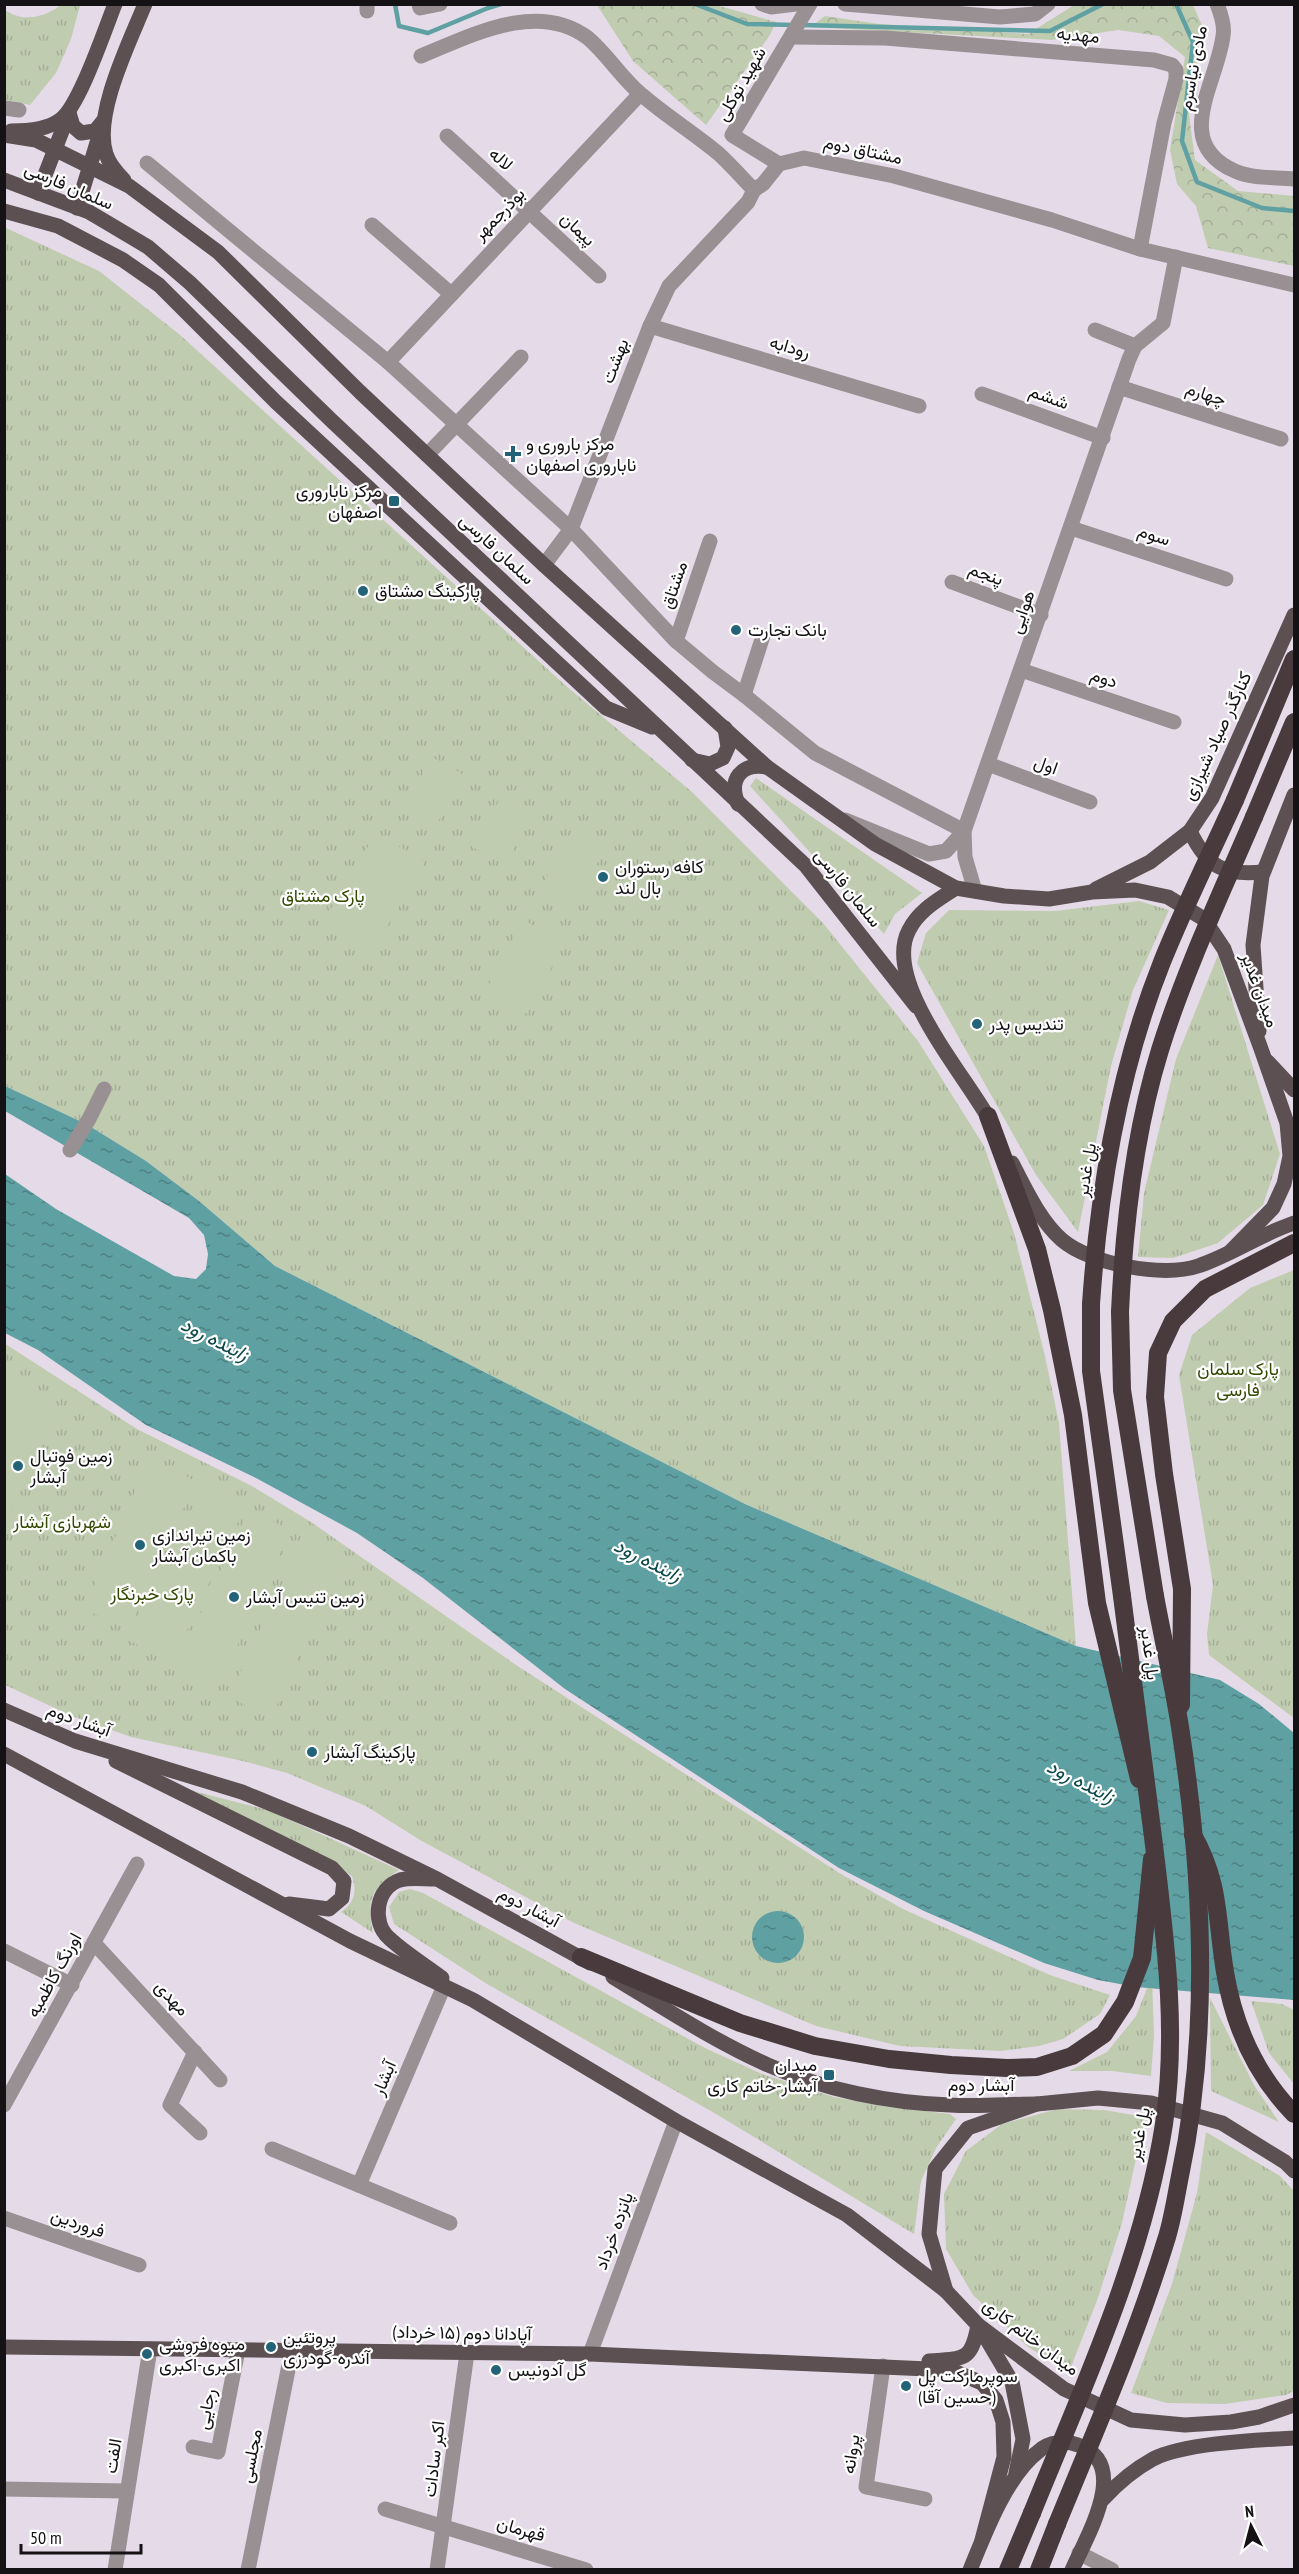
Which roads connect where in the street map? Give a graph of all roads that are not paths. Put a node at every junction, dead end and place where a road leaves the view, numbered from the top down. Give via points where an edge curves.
1 (115, 4) edge
2 (146, 4) edge
3 (419, 4) edge
4 (440, 4) edge
5 (762, 4) edge
6 (796, 4) edge
7 (810, 4) edge
8 (845, 4) edge
9 (1048, 4) edge
10 (1217, 4) edge
11 (791, 37) junction
12 (421, 56) dead end
13 (640, 94) junction
14 (69, 113) junction
15 (105, 119) junction
16 (4, 133) edge
17 (447, 136) dead end
18 (55, 150) junction
19 (147, 163) dead end
20 (779, 164) junction
21 (90, 166) junction
22 (1294, 179) edge
23 (4, 180) edge
24 (129, 186) junction
25 (753, 190) junction
26 (38, 193) junction
27 (77, 208) junction
28 (4, 211) edge
29 (530, 211) junction
30 (372, 225) dead end
31 (1140, 249) junction
32 (1176, 257) junction
33 (599, 276) dead end
34 (1294, 285) edge
35 (451, 294) junction
36 (650, 326) junction
37 (1095, 330) dead end
38 (1135, 346) junction
39 (521, 357) dead end
40 (388, 362) junction
41 (1119, 387) junction
42 (982, 394) dead end
43 (919, 406) dead end
44 (456, 425) junction
45 (1103, 438) junction
46 (1281, 439) dead end
47 (428, 455) junction
48 (1071, 528) junction
49 (571, 529) junction
50 (710, 541) dead end
51 (544, 565) junction
52 (1226, 579) dead end
53 (952, 582) dead end
54 (1041, 615) junction
55 (1294, 615) edge
56 (763, 636) dead end
57 (676, 641) junction
58 (1294, 660) edge
59 (1022, 670) junction
60 (744, 695) junction
61 (1174, 722) dead end
62 (1294, 722) edge
63 (725, 728) junction
64 (660, 730) junction
65 (692, 760) junction
66 (988, 764) junction
67 (767, 767) junction
68 (1294, 795) edge
69 (1090, 802) dead end
70 (738, 804) junction
71 (835, 816) junction
72 (964, 831) junction
73 (1190, 831) junction
74 (1263, 872) junction
75 (956, 888) junction
76 (975, 891) junction
77 (1092, 891) junction
78 (916, 1006) junction
79 (1262, 1052) junction
80 (104, 1089) dead end
81 (1294, 1090) edge
82 (988, 1116) junction
83 (70, 1150) dead end
84 (1294, 1223) edge
85 (1294, 1243) edge
86 (1230, 1252) junction
87 (4, 1710) edge
88 (1180, 1728) junction
89 (75, 1741) junction
90 (4, 1754) edge
91 (1193, 1835) junction
92 (1153, 1842) junction
93 (137, 1864) dead end
94 (437, 1879) junction
95 (280, 1902) junction
96 (94, 1943) junction
97 (4, 1951) edge
98 (581, 1957) junction
99 (72, 1985) junction
100 (444, 1986) junction
101 (473, 2000) junction
102 (195, 2052) junction
103 (220, 2080) dead end
104 (5, 2101) edge
105 (1037, 2104) junction
106 (1294, 2114) edge
107 (676, 2121) junction
108 (200, 2133) dead end
109 (272, 2149) dead end
110 (1291, 2168) edge
111 (359, 2185) junction
112 (4, 2218) edge
113 (450, 2223) dead end
114 (139, 2265) dead end
115 (946, 2291) junction
116 (978, 2325) junction
117 (4, 2347) edge
118 (150, 2349) junction
119 (238, 2350) junction
120 (292, 2350) junction
121 (467, 2353) junction
122 (590, 2354) junction
123 (883, 2366) junction
124 (1294, 2405) edge
125 (1274, 2412) junction
126 (1294, 2412) edge
127 (1294, 2438) edge
128 (193, 2447) dead end
129 (1016, 2476) junction
130 (4, 2489) edge
131 (127, 2491) junction
132 (925, 2499) dead end
133 (1101, 2501) junction
134 (385, 2510) dead end
135 (444, 2527) junction
136 (982, 2540) junction
137 (1079, 2553) junction
138 (115, 2570) edge
139 (248, 2570) edge
140 (437, 2570) edge
141 (586, 2570) edge
142 (970, 2570) edge
143 (1008, 2570) edge
144 (1039, 2570) edge
145 (1072, 2570) edge
146 (1112, 2570) edge

1 - 14 main road
2 - 15 main road via 114,84
3 - 4 street via 420,8
5 - 6 street
7 - 11 street, شهید توکلی
8 - 9 street via 1000,17 1035,14
10 - 22 street, مادی نیاسرم via 1224,34 1211,76 1200,130 1202,142 1207,152 1235,172
11 - 20 street, شهید توکلی via 732,135
11 - 31 street, مهدیه via 885,38 1154,60 1172,65 1176,79
12 - 13 street via 491,27 546,19 568,25 589,39
13 - 25 street via 719,154
13 - 29 street, بوذرجمهر
14 - 15 main road via 73,126 81,133 95,131
14 - 16 main road via 59,122
14 - 18 main road
15 - 21 main road
15 - 24 main road via 106,155
16 - 18 main road, سلمان فارسی via 36,140
17 - 29 street, لاله
18 - 21 main road, سلمان فارسی
18 - 26 main road
19 - 40 street
20 - 25 street
20 - 31 street, مشتاق دوم via 804,158 894,177 1052,220
21 - 24 main road, سلمان فارسی
21 - 27 main road
23 - 26 main road, سلمان فارسی
24 - 47 main road, سلمان فارسی via 218,252
25 - 36 street, بهشت via 748,202 669,286
26 - 27 main road, سلمان فارسی
27 - 64 main road, سلمان فارسی via 148,247 190,283
28 - 64 main road via 58,226 123,260 159,285 282,408 606,708
29 - 33 street, پیمان
29 - 35 street, بوذرجمهر
30 - 35 street
31 - 32 street, مشتاق دوم
32 - 34 street, مشتاق دوم
32 - 38 street, هوایی via 1162,322
35 - 40 street, بوذرجمهر
36 - 43 street, رودابه
36 - 49 street, بهشت
37 - 38 street
38 - 41 street, هوایی
39 - 44 street
40 - 44 street
41 - 45 street, هوایی
41 - 46 street, چهارم
42 - 45 street, ششم
44 - 47 street
44 - 49 street
45 - 48 street, هوایی
47 - 51 main road, سلمان فارسی
48 - 52 street, سوم
48 - 54 street, هوایی
49 - 51 street, بهشت
49 - 57 street
50 - 57 street, مشتاق
51 - 63 main road, سلمان فارسی
53 - 54 street, پنجم
54 - 59 street, هوایی
55 - 73 main road, کنارگذر صیاد شیرازی via 1212,798
56 - 60 street
57 - 60 street
58 - 92 highway, پل غدیر, bridge via 1162,962 1134,1045 1114,1123 1095,1247 1091,1371
59 - 61 street, دوم
59 - 66 street, هوایی
60 - 72 street via 814,753
62 - 88 highway, پل غدیر, bridge via 1187,972 1160,1052 1140,1129 1122,1256 1122,1390
63 - 65 main road via 728,747 723,758 710,764
63 - 67 main road, سلمان فارسی
64 - 65 main road, سلمان فارسی
65 - 70 main road, سلمان فارسی
66 - 69 street, اول
66 - 72 street, هوایی
67 - 70 main road via 754,765 735,780
67 - 71 main road, سلمان فارسی
68 - 74 main road
70 - 78 main road, سلمان فارسی via 806,866
71 - 72 street via 929,854 946,851
71 - 75 main road, سلمان فارسی via 875,844
72 - 76 street, هوایی via 964,858
73 - 74 main road via 1200,852 1217,867 1240,874
73 - 77 main road, کنارگذر صیاد شیرازی via 1150,862
74 - 79 main road via 1253,945
75 - 76 main road, میدان غدیر
75 - 78 main road, میدان غدیر via 923,910 908,932 902,959
76 - 77 main road, میدان غدیر via 1049,899
77 - 79 main road, میدان غدیر via 1135,890 1168,897 1204,919 1224,949
78 - 82 main road, میدان غدیر
79 - 81 main road
79 - 86 main road, میدان غدیر via 1287,1123 1290,1156 1273,1208
80 - 83 street
82 - 86 main road, میدان غدیر via 1029,1194 1062,1240 1115,1263 1152,1271 1196,1267
82 - 92 highway, bridge via 1037,1249 1052,1310 1073,1415 1098,1603
84 - 86 main road
85 - 88 highway, bridge via 1205,1289 1173,1321 1158,1353 1155,1397 1182,1589
87 - 89 main road, آبشار دوم
88 - 91 highway, پل غدیر, bridge
89 - 94 main road, آبشار دوم via 242,1792 349,1836
89 - 95 main road via 332,1868 344,1881 342,1898 328,1909
90 - 95 main road
91 - 106 highway via 1211,1872 1225,1973 1240,2030 1265,2078
91 - 144 highway, پل غدیر, bridge via 1200,1977 1199,2053 1191,2124 1168,2235 1128,2349
92 - 98 highway, bridge via 1142,1958 1125,2002 1104,2034 1072,2056 1037,2067 889,2059 815,2046 740,2023
92 - 143 highway, پل غدیر, bridge via 1168,1959 1171,2054 1164,2124 1140,2230 1103,2337
93 - 96 street, اورنگ کاظمیه
94 - 98 main road, آبشار دوم
94 - 101 main road via 400,1880 386,1890 378,1905 378,1922 387,1937
95 - 100 main road
96 - 99 street, اورنگ کاظمیه
96 - 102 street, مهدی
97 - 99 street
98 - 105 main road, آبشار دوم via 714,2039 770,2066 832,2087 895,2100 951,2105
99 - 104 street, اورنگ کاظمیه
100 - 101 main road
100 - 111 street, آبشار
101 - 107 main road
102 - 103 street, مهدی
102 - 108 street via 170,2105
105 - 110 main road, میدان خاتم کاری via 1098,2098 1150,2103 1222,2123
105 - 115 main road, میدان خاتم کاری via 968,2128 935,2169 929,2234
107 - 115 main road via 847,2215
107 - 122 street, پانزده خرداد
109 - 111 street
111 - 113 street
112 - 114 street, فروردین
115 - 116 main road, میدان خاتم کاری
116 - 123 main road via 974,2347 963,2358
116 - 125 main road, میدان خاتم کاری via 1064,2389 1131,2420 1185,2425 1231,2422
116 - 129 main road via 1012,2382 1023,2439
117 - 118 main road, آپادانا دوم (۱۵ خرداد)
118 - 119 main road, آپادانا دوم (۱۵ خرداد)
118 - 131 street, الفت
119 - 120 main road, آپادانا دوم (۱۵ خرداد)
119 - 128 street, رجایی via 218,2452
120 - 121 main road, آپادانا دوم (۱۵ خرداد)
120 - 139 street, مجلسی
121 - 122 main road, آپادانا دوم (۱۵ خرداد)
121 - 135 street, اکبر سادات
122 - 123 main road, آپادانا دوم (۱۵ خرداد)
123 - 132 street, پروانه via 866,2487
123 - 136 main road via 951,2370 982,2383 996,2400 1003,2422 1004,2457
124 - 125 main road, میدان خاتم کاری
125 - 126 main road
127 - 133 main road via 1192,2448 1155,2458 1124,2477
129 - 133 main road via 1040,2450 1059,2443 1079,2445 1095,2457 1104,2475
129 - 136 main road
130 - 131 street
131 - 138 street, الفت
133 - 137 main road
134 - 135 street, قهرمان
135 - 140 street, اکبر سادات
135 - 141 street, قهرمان
136 - 142 main road
137 - 145 main road
137 - 146 street

